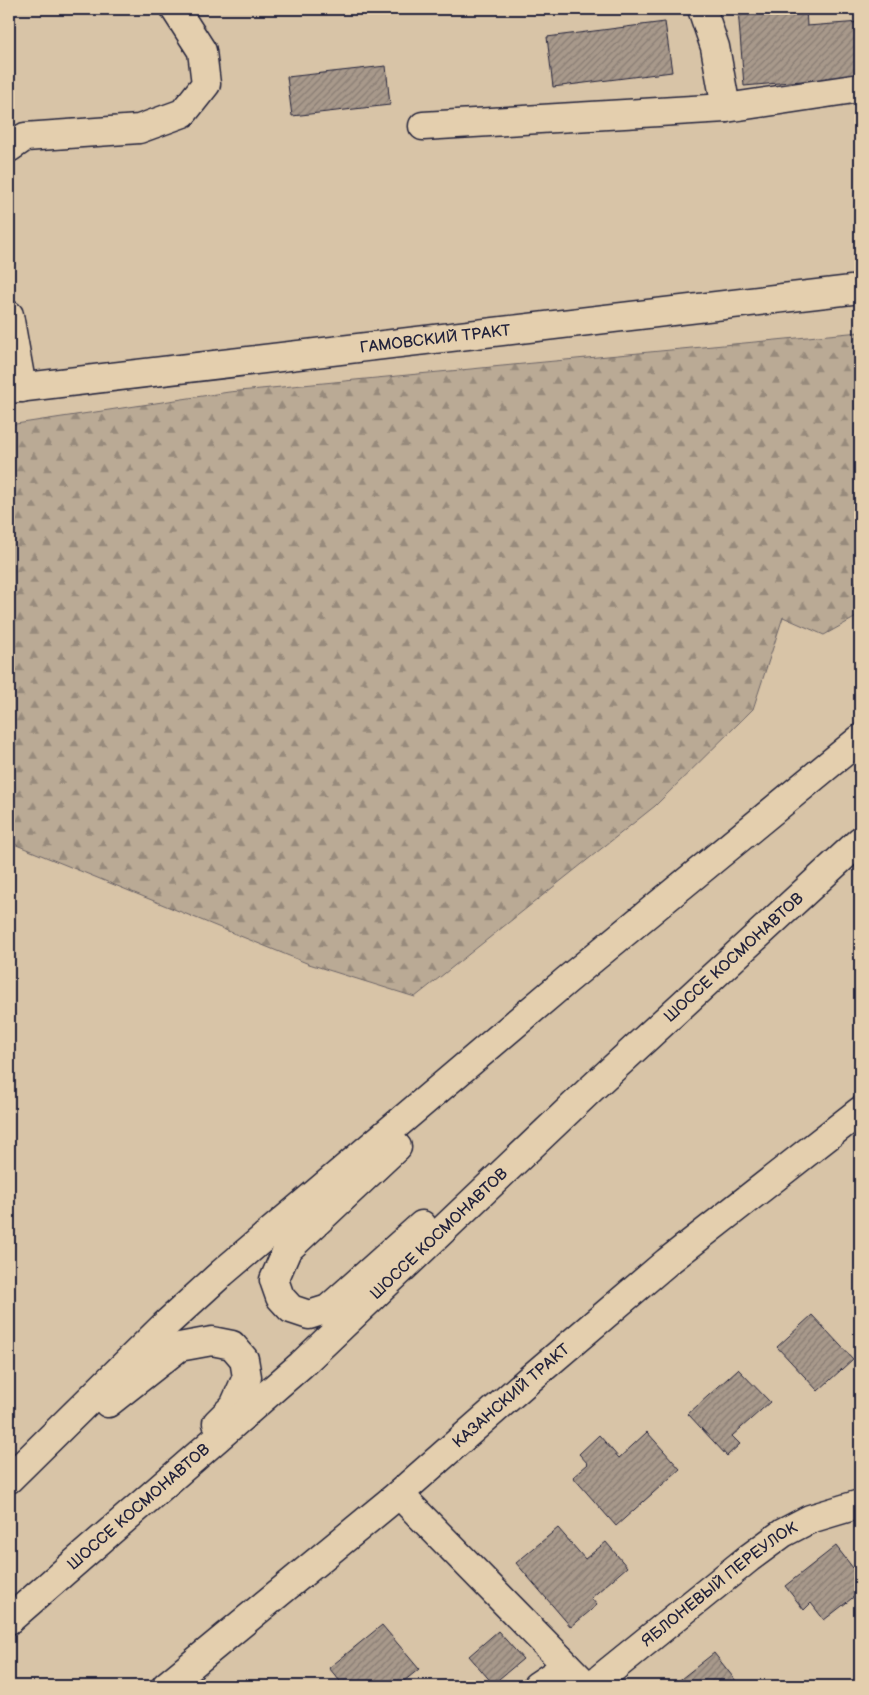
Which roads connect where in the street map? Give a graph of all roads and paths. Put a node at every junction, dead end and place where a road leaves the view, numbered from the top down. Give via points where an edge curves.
1 (175, 9) edge
2 (702, 9) edge
3 (860, 88) edge
4 (726, 108) junction
5 (423, 126) dead end
6 (9, 148) edge
7 (860, 289) edge
8 (9, 315) edge
9 (16, 388) edge
10 (860, 739) edge
11 (860, 840) edge
12 (490, 1045) junction
13 (591, 1088) junction
14 (860, 1111) edge
15 (9, 1479) edge
16 (399, 1494) junction
17 (860, 1504) edge
18 (128, 1517) junction
19 (9, 1620) edge
20 (567, 1666) junction
21 (166, 1686) edge
22 (537, 1686) edge
23 (589, 1686) edge

1 - 6 main road via 202,51 206,84 183,113 139,129 25,137
2 - 4 main road via 715,47
3 - 4 main road
4 - 5 main road
7 - 9 main road, ГАМОВСКИЙ ТРАКТ
8 - 9 main road
10 - 12 main road
11 - 13 main road, ШОССЕ КОСМОНАВТОВ
12 - 13 main road via 439,1107 287,1250 274,1280 280,1297 291,1309 309,1315 328,1309 553,1107
12 - 15 main road via 222,1273
13 - 18 main road, ШОССЕ КОСМОНАВТОВ via 302,1365
14 - 16 main road, КАЗАНСКИЙ ТРАКТ via 667,1262
15 - 18 main road via 179,1347 212,1341 232,1345 244,1359 247,1377 234,1406
16 - 20 main road, ЯБЛОНЕВЫЙ ПЕРЕУЛОК
16 - 21 main road, КАЗАНСКИЙ ТРАКТ
17 - 23 main road, ЯБЛОНЕВЫЙ ПЕРЕУЛОК via 810,1519 783,1533
18 - 19 main road, ШОССЕ КОСМОНАВТОВ
20 - 22 main road
20 - 23 main road, ЯБЛОНЕВЫЙ ПЕРЕУЛОК

